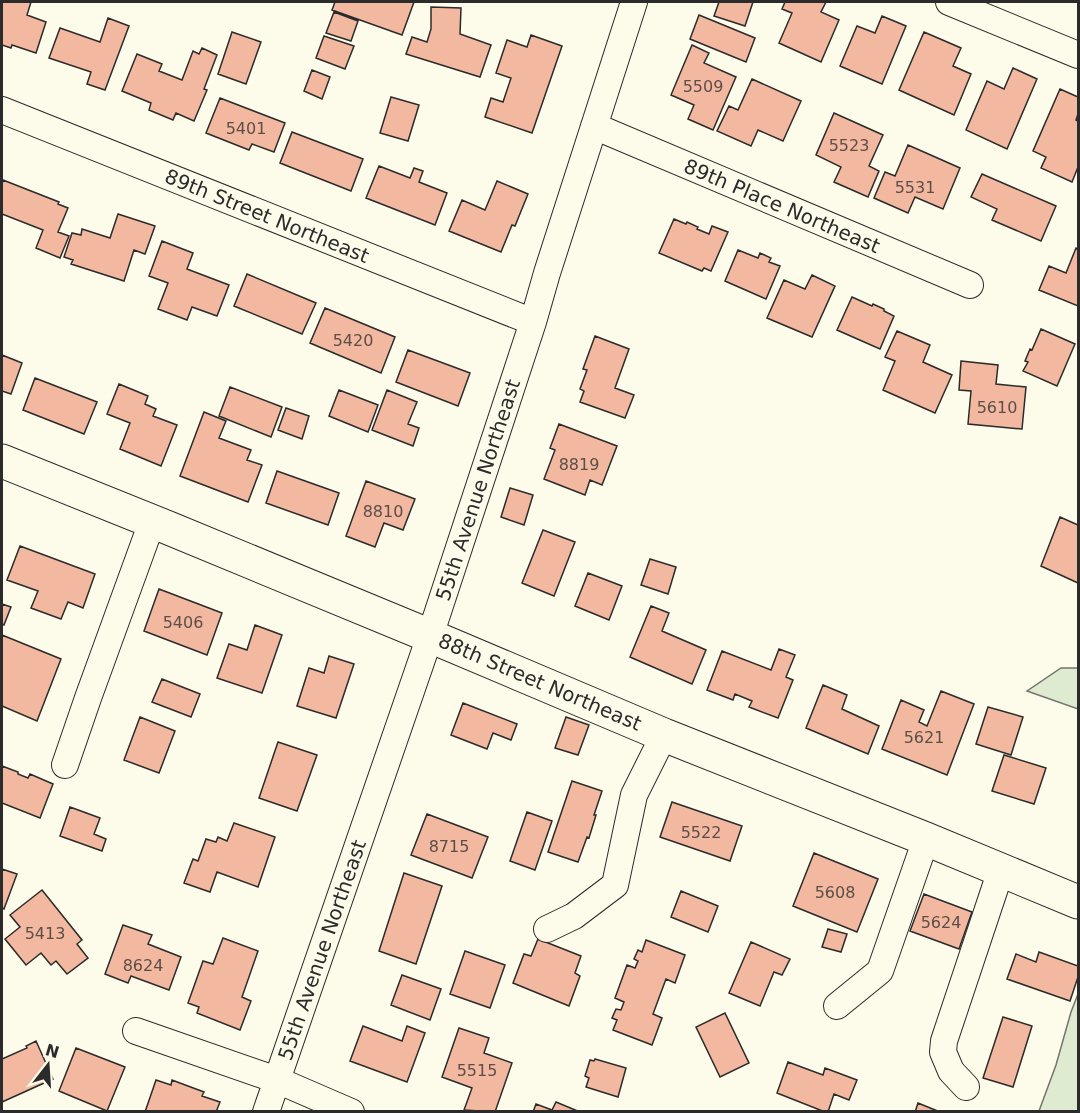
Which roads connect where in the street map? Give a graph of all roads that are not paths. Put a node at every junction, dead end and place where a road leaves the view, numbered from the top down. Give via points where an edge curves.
1 (949, 2) edge
2 (627, 4) edge
3 (1078, 55) edge
4 (2, 110) edge
5 (594, 126) junction
6 (970, 285) dead end
7 (533, 322) junction
8 (2, 461) edge
9 (152, 522) junction
10 (430, 636) junction
11 (664, 735) junction
12 (65, 765) dead end
13 (926, 839) junction
14 (1000, 870) junction
15 (1078, 902) edge
16 (547, 928) dead end
17 (837, 1006) dead end
18 (136, 1031) dead end
19 (277, 1080) junction
20 (966, 1087) dead end
21 (266, 1112) edge
22 (351, 1112) edge

1 - 3 street
2 - 5 street, 55th Avenue Northeast
4 - 7 street, 89th Street Northeast
5 - 6 street, 89th Place Northeast
5 - 7 street, 55th Avenue Northeast
7 - 10 street, 55th Avenue Northeast
8 - 9 main road, 88th Street Northeast
9 - 10 main road, 88th Street Northeast
9 - 12 street
10 - 11 main road, 88th Street Northeast
10 - 19 street, 55th Avenue Northeast
11 - 13 main road, 88th Street Northeast
11 - 16 street via 634,795 615,885 574,916
13 - 14 main road, 88th Street Northeast
13 - 17 street via 880,971
14 - 15 main road, 88th Street Northeast
14 - 20 street via 944,1041 943,1052 951,1071
18 - 19 street
19 - 21 street, 55th Avenue Northeast
19 - 22 street

